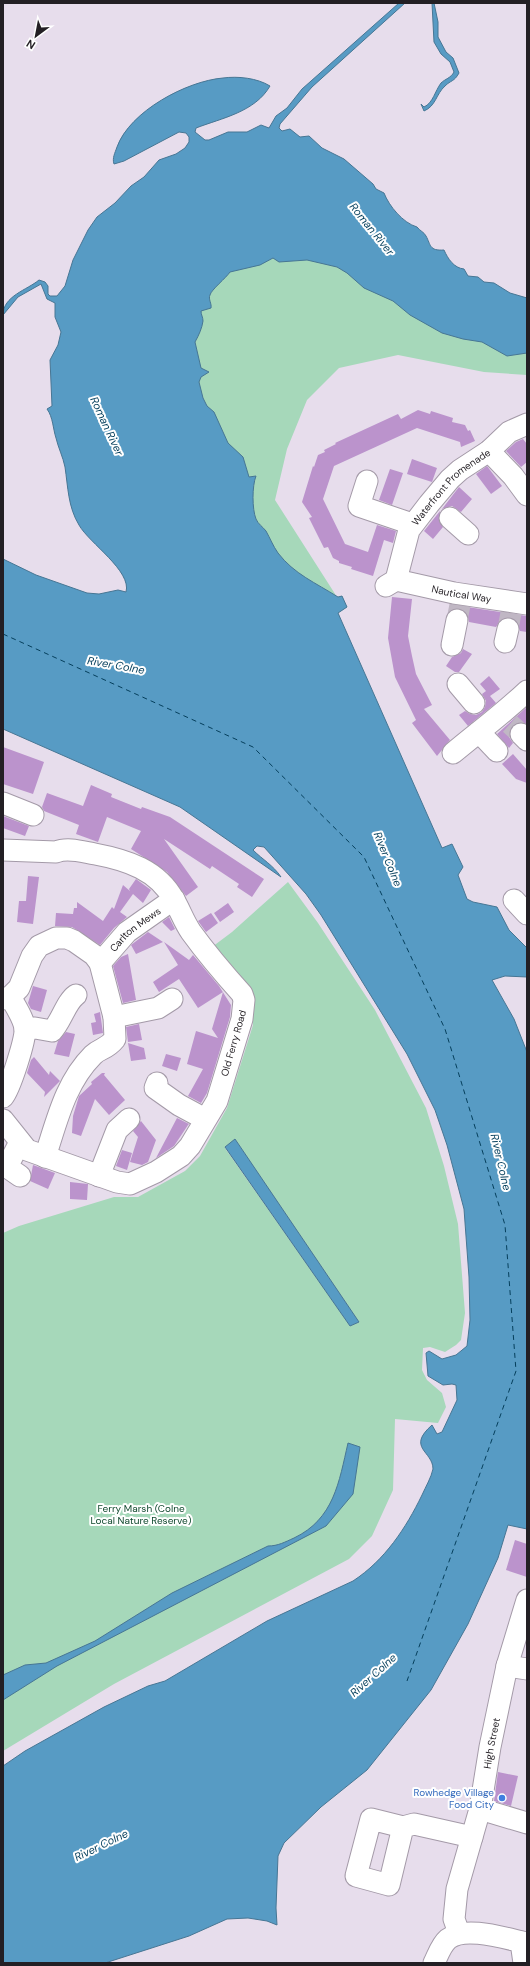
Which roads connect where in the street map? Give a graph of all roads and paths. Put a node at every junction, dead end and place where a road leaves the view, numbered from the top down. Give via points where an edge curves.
1 (527, 424) edge
2 (489, 451) junction
3 (367, 481) dead end
4 (527, 495) edge
5 (441, 510) junction
6 (412, 524) junction
7 (468, 534) dead end
8 (391, 583) joint
9 (458, 603) junction
10 (513, 618) edge
11 (452, 645) dead end
12 (458, 684) dead end
13 (527, 691) edge
14 (498, 724) edge
15 (497, 751) dead end
16 (453, 753) dead end
17 (3, 803) edge
18 (33, 815) dead end
19 (3, 850) edge
20 (174, 899) junction
21 (100, 963) junction
22 (76, 995) dead end
23 (6, 998) edge
24 (172, 999) dead end
25 (114, 1017) junction
26 (25, 1029) junction
27 (157, 1083) dead end
28 (3, 1097) edge
29 (129, 1119) dead end
30 (205, 1119) junction
31 (3, 1120) edge
32 (20, 1142) junction
33 (45, 1157) junction
34 (20, 1176) dead end
35 (99, 1176) junction
36 (527, 1600) edge
37 (507, 1666) junction
38 (527, 1669) edge
39 (480, 1808) junction
40 (527, 1823) edge
41 (403, 1827) dead end
42 (472, 1838) junction
43 (459, 1933) junction
44 (524, 1943) edge
45 (434, 1963) edge
46 (524, 1963) edge

1 - 2 street, Waterfront Promenade via 509,432
2 - 4 street
2 - 5 street, Waterfront Promenade via 450,479
3 - 6 street via 359,506
5 - 6 street, Waterfront Promenade
5 - 7 street
6 - 8 street, Waterfront Promenade
8 - 9 street, Nautical Way
9 - 10 street, Nautical Way
9 - 11 street
12 - 14 street
13 - 14 street
14 - 15 street
14 - 16 street
17 - 18 street
19 - 20 street, Old Ferry Road via 56,852 62,849 114,858 151,873
20 - 21 street, Carlton Mews via 127,932
20 - 30 street, Old Ferry Road via 190,931 242,994 244,1000 242,1019 216,1101
21 - 23 street via 94,955 74,941 67,938 50,940 39,946 19,988
21 - 25 street
22 - 26 street via 71,999 52,1032 35,1028
23 - 26 street via 21,1016
24 - 25 street via 158,1008
25 - 33 street via 115,1039 109,1047 94,1054 66,1092
26 - 28 street via 10,1083
27 - 30 street via 155,1088
29 - 35 street via 116,1130
30 - 35 street, Old Ferry Road via 196,1137 181,1156 156,1172 130,1184
31 - 32 street, Old Ferry Road
32 - 33 street, Old Ferry Road via 27,1150
32 - 34 street via 7,1167
33 - 35 street, Old Ferry Road
36 - 37 street, High Street
37 - 38 street
37 - 39 street, High Street
39 - 40 street
39 - 42 street, High Street
41 - 42 street via 414,1824
42 - 43 street, High Street via 453,1909
43 - 44 street via 474,1933
43 - 45 street via 448,1939 440,1948
44 - 46 street

